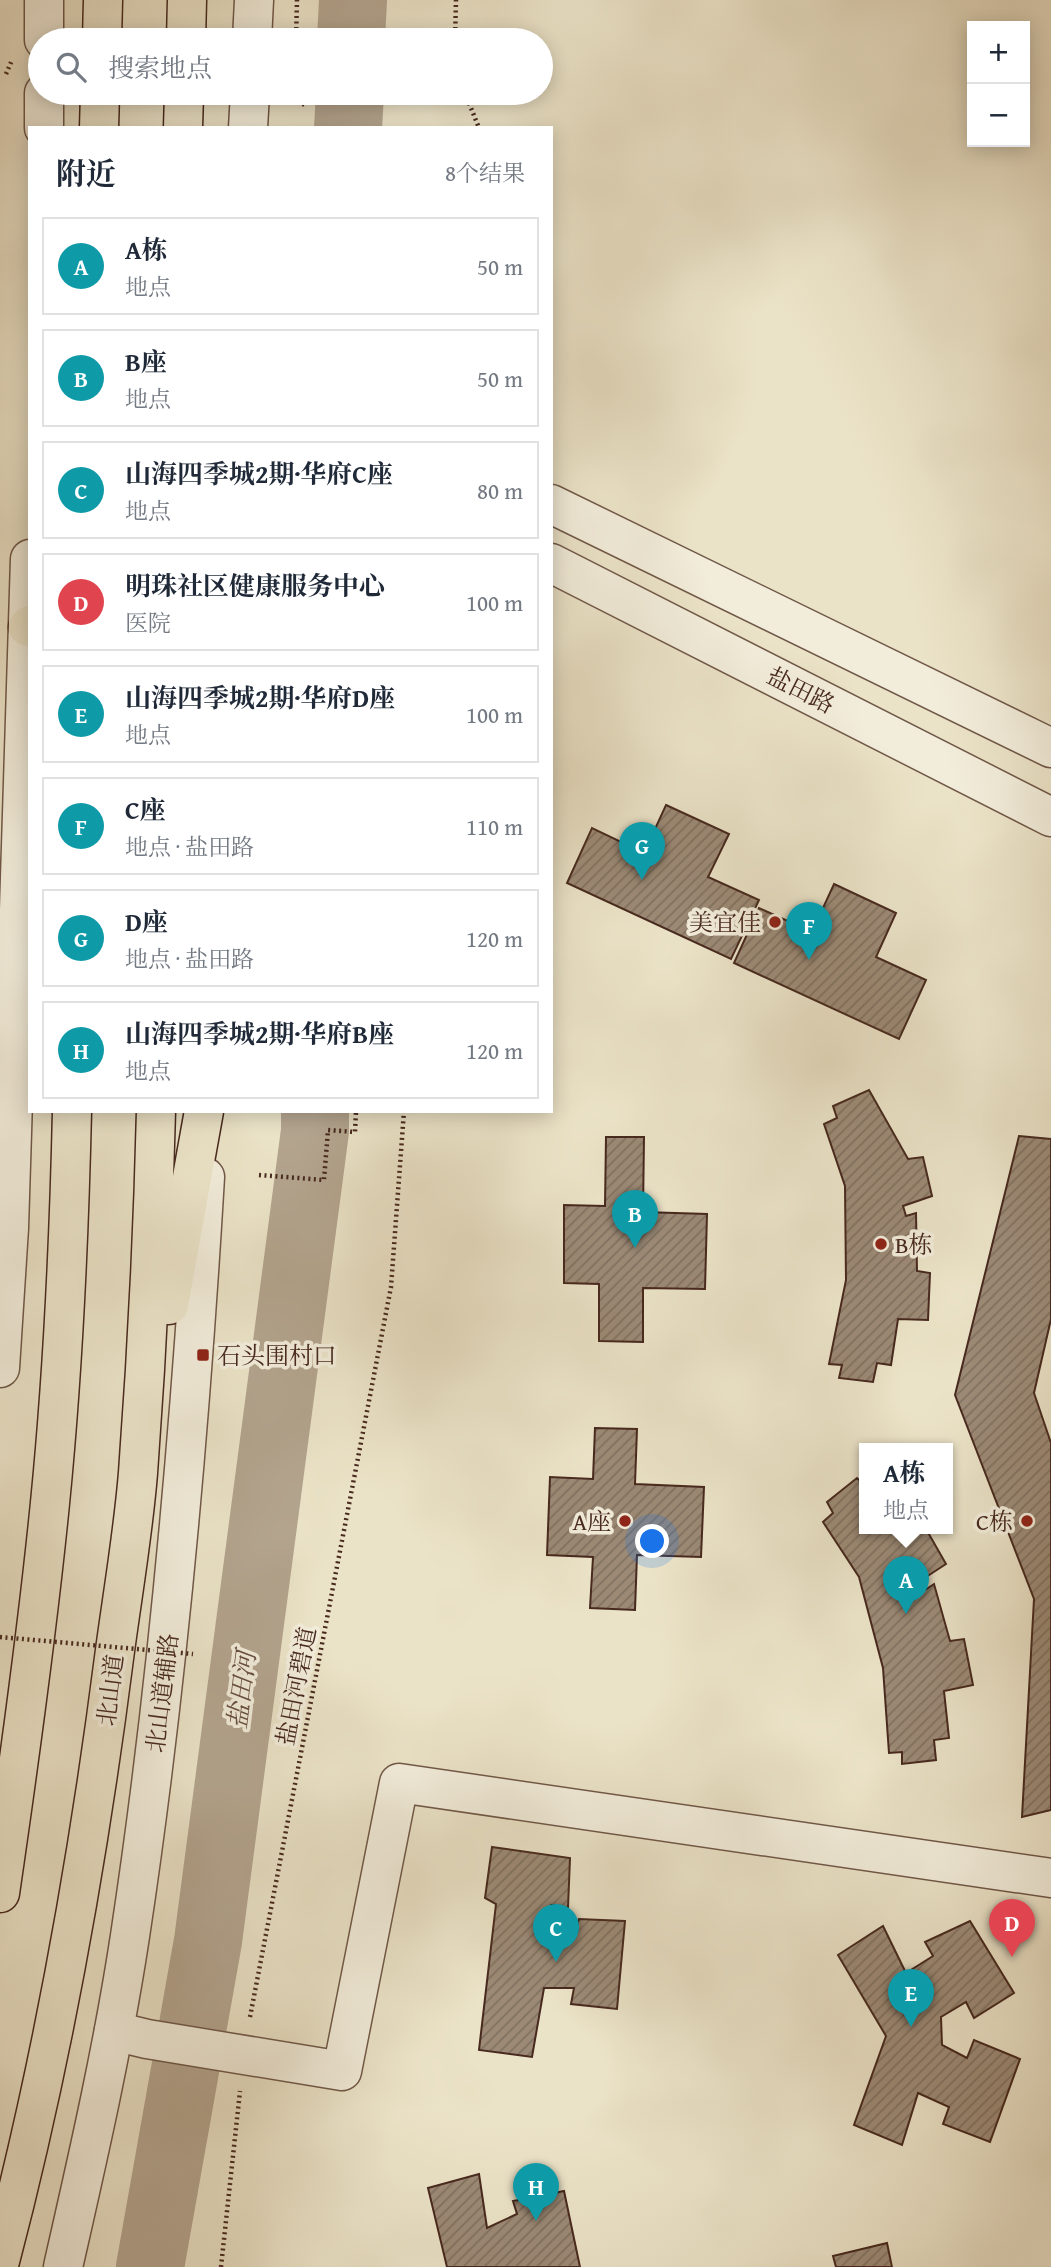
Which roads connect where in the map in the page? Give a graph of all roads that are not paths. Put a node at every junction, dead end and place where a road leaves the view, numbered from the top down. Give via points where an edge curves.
1 (44, 0) edge
2 (103, 0) edge
3 (187, 0) edge
4 (254, 0) edge
5 (35, 28) edge
6 (102, 28) edge
7 (186, 28) edge
8 (253, 28) edge
9 (44, 105) edge
10 (100, 105) edge
11 (184, 105) edge
12 (44, 126) edge
13 (99, 126) edge
14 (183, 126) edge
15 (553, 505) edge
16 (553, 564) edge
17 (28, 657) edge
18 (1051, 748) edge
19 (1051, 817) edge
20 (72, 1113) edge
21 (156, 1113) edge
22 (204, 1113) edge
23 (209, 1113) edge
24 (0, 1368) edge
25 (138, 1476) junction
26 (1051, 1878) edge
27 (0, 1893) edge
28 (131, 2035) junction
29 (0, 2261) edge
30 (63, 2267) edge

1 - 5 street
2 - 6 main road
3 - 7 main road
4 - 8 street
9 - 12 street
10 - 13 main road
11 - 14 main road
15 - 18 street
16 - 19 street, 盐田路
17 - 24 street via 10,1215
20 - 27 main road via 50,1501 26,1717
21 - 25 main road, 北山道
22 - 25 main road
23 - 28 street, 北山道辅路 via 184,1490 130,1936
25 - 29 main road, 北山道 via 103,1747 69,1951
26 - 28 street via 400,1783 342,2071
28 - 30 street, 北山道辅路

